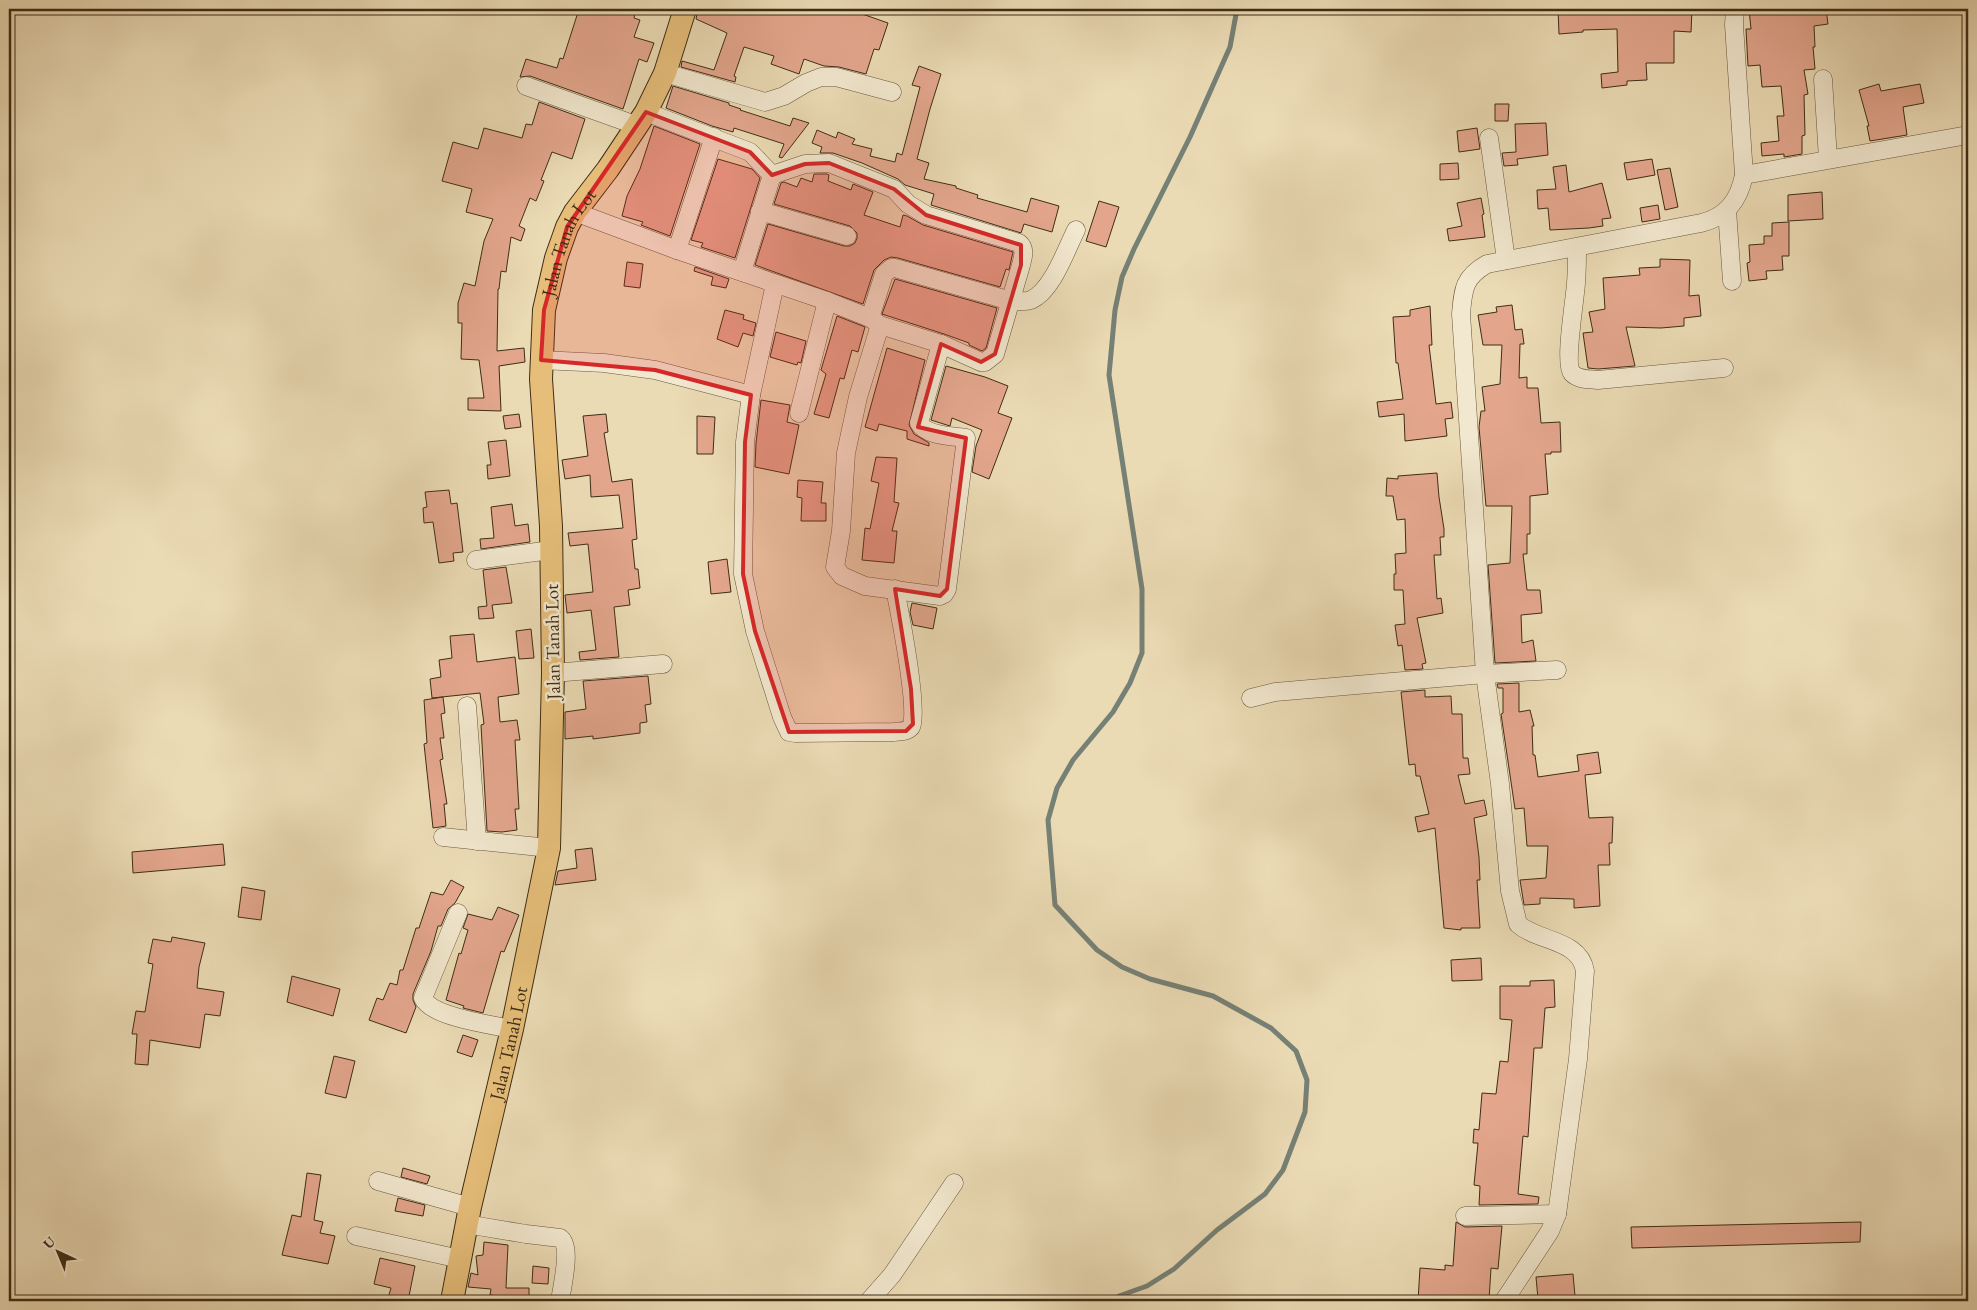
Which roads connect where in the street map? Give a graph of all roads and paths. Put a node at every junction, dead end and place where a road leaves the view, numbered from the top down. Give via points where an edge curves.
1 (685, 9) edge
2 (1735, 9) edge
3 (665, 72) junction
4 (1823, 79) dead end
5 (526, 86) dead end
6 (892, 92) dead end
7 (642, 119) junction
8 (1968, 135) edge
9 (714, 137) junction
10 (1489, 138) dead end
11 (1828, 159) junction
12 (772, 175) junction
13 (1744, 176) junction
14 (1727, 210) junction
15 (575, 212) junction
16 (760, 212) junction
17 (1076, 230) dead end
18 (847, 236) dead end
19 (1577, 248) junction
20 (677, 250) junction
21 (1506, 260) junction
22 (742, 272) junction
23 (1732, 281) dead end
24 (775, 284) junction
25 (827, 301) junction
26 (1011, 301) junction
27 (875, 321) junction
28 (941, 344) junction
29 (541, 360) junction
30 (1724, 368) dead end
31 (751, 395) junction
32 (799, 413) dead end
33 (551, 550) junction
34 (476, 560) dead end
35 (895, 589) junction
36 (663, 664) dead end
37 (1557, 670) dead end
38 (553, 673) junction
39 (1485, 674) junction
40 (1251, 698) dead end
41 (468, 706) dead end
42 (443, 837) dead end
43 (477, 840) junction
44 (549, 848) junction
45 (458, 913) dead end
46 (512, 1029) junction
47 (378, 1181) dead end
48 (954, 1183) dead end
49 (1558, 1214) junction
50 (468, 1215) junction
51 (1465, 1216) dead end
52 (356, 1236) dead end
53 (460, 1259) junction
54 (452, 1301) edge
55 (560, 1301) edge
56 (869, 1301) edge
57 (1504, 1301) edge

1 - 3 main road, Jalan Tanah Lot
2 - 13 street
3 - 6 street via 765,102 821,77
3 - 7 main road, Jalan Tanah Lot
4 - 11 street
5 - 7 street
7 - 9 street
7 - 15 main road, Jalan Tanah Lot
8 - 11 street
9 - 12 street via 750,152
9 - 20 street
10 - 21 street
11 - 13 street
12 - 16 street
12 - 26 street via 805,164 829,163 894,189 908,204 926,215 1019,243 1024,254
13 - 14 street via 1739,195
14 - 19 street via 1702,223
14 - 23 street
15 - 20 street
15 - 29 main road, Jalan Tanah Lot via 556,258 548,292
16 - 18 street
16 - 22 street
17 - 26 street via 1051,280 1041,292 1030,300
19 - 21 street
19 - 30 street via 1569,353 1572,374 1578,378 1598,380
20 - 22 street
21 - 39 street via 1486,264 1469,277 1464,288 1461,314
22 - 24 street
24 - 25 street
24 - 31 street
25 - 27 street
25 - 32 street
26 - 27 street via 891,268 884,274
26 - 28 street via 996,354 985,362
27 - 28 street
27 - 35 street via 846,453 842,531 835,567 842,576 864,586
28 - 35 street via 919,423 923,429 966,438 947,589 940,596
29 - 31 street via 656,370
29 - 33 main road, Jalan Tanah Lot
31 - 35 street via 745,442 743,574 755,630 789,732 886,732 910,728 913,721 911,689
33 - 34 street
33 - 38 main road, Jalan Tanah Lot
36 - 38 street
37 - 39 street
38 - 44 main road, Jalan Tanah Lot
39 - 40 street via 1275,692
39 - 49 street via 1515,916 1524,929 1567,946 1584,964 1578,1059
41 - 43 street
42 - 43 street
43 - 44 street
44 - 46 main road, Jalan Tanah Lot
45 - 46 street via 422,998 432,1008 444,1013
46 - 50 main road, Jalan Tanah Lot
47 - 50 street
48 - 56 street via 892,1275
49 - 51 street
49 - 57 street
50 - 53 main road, Jalan Tanah Lot
50 - 55 street via 526,1234 564,1240 567,1246
52 - 53 street
53 - 54 main road, Jalan Tanah Lot

